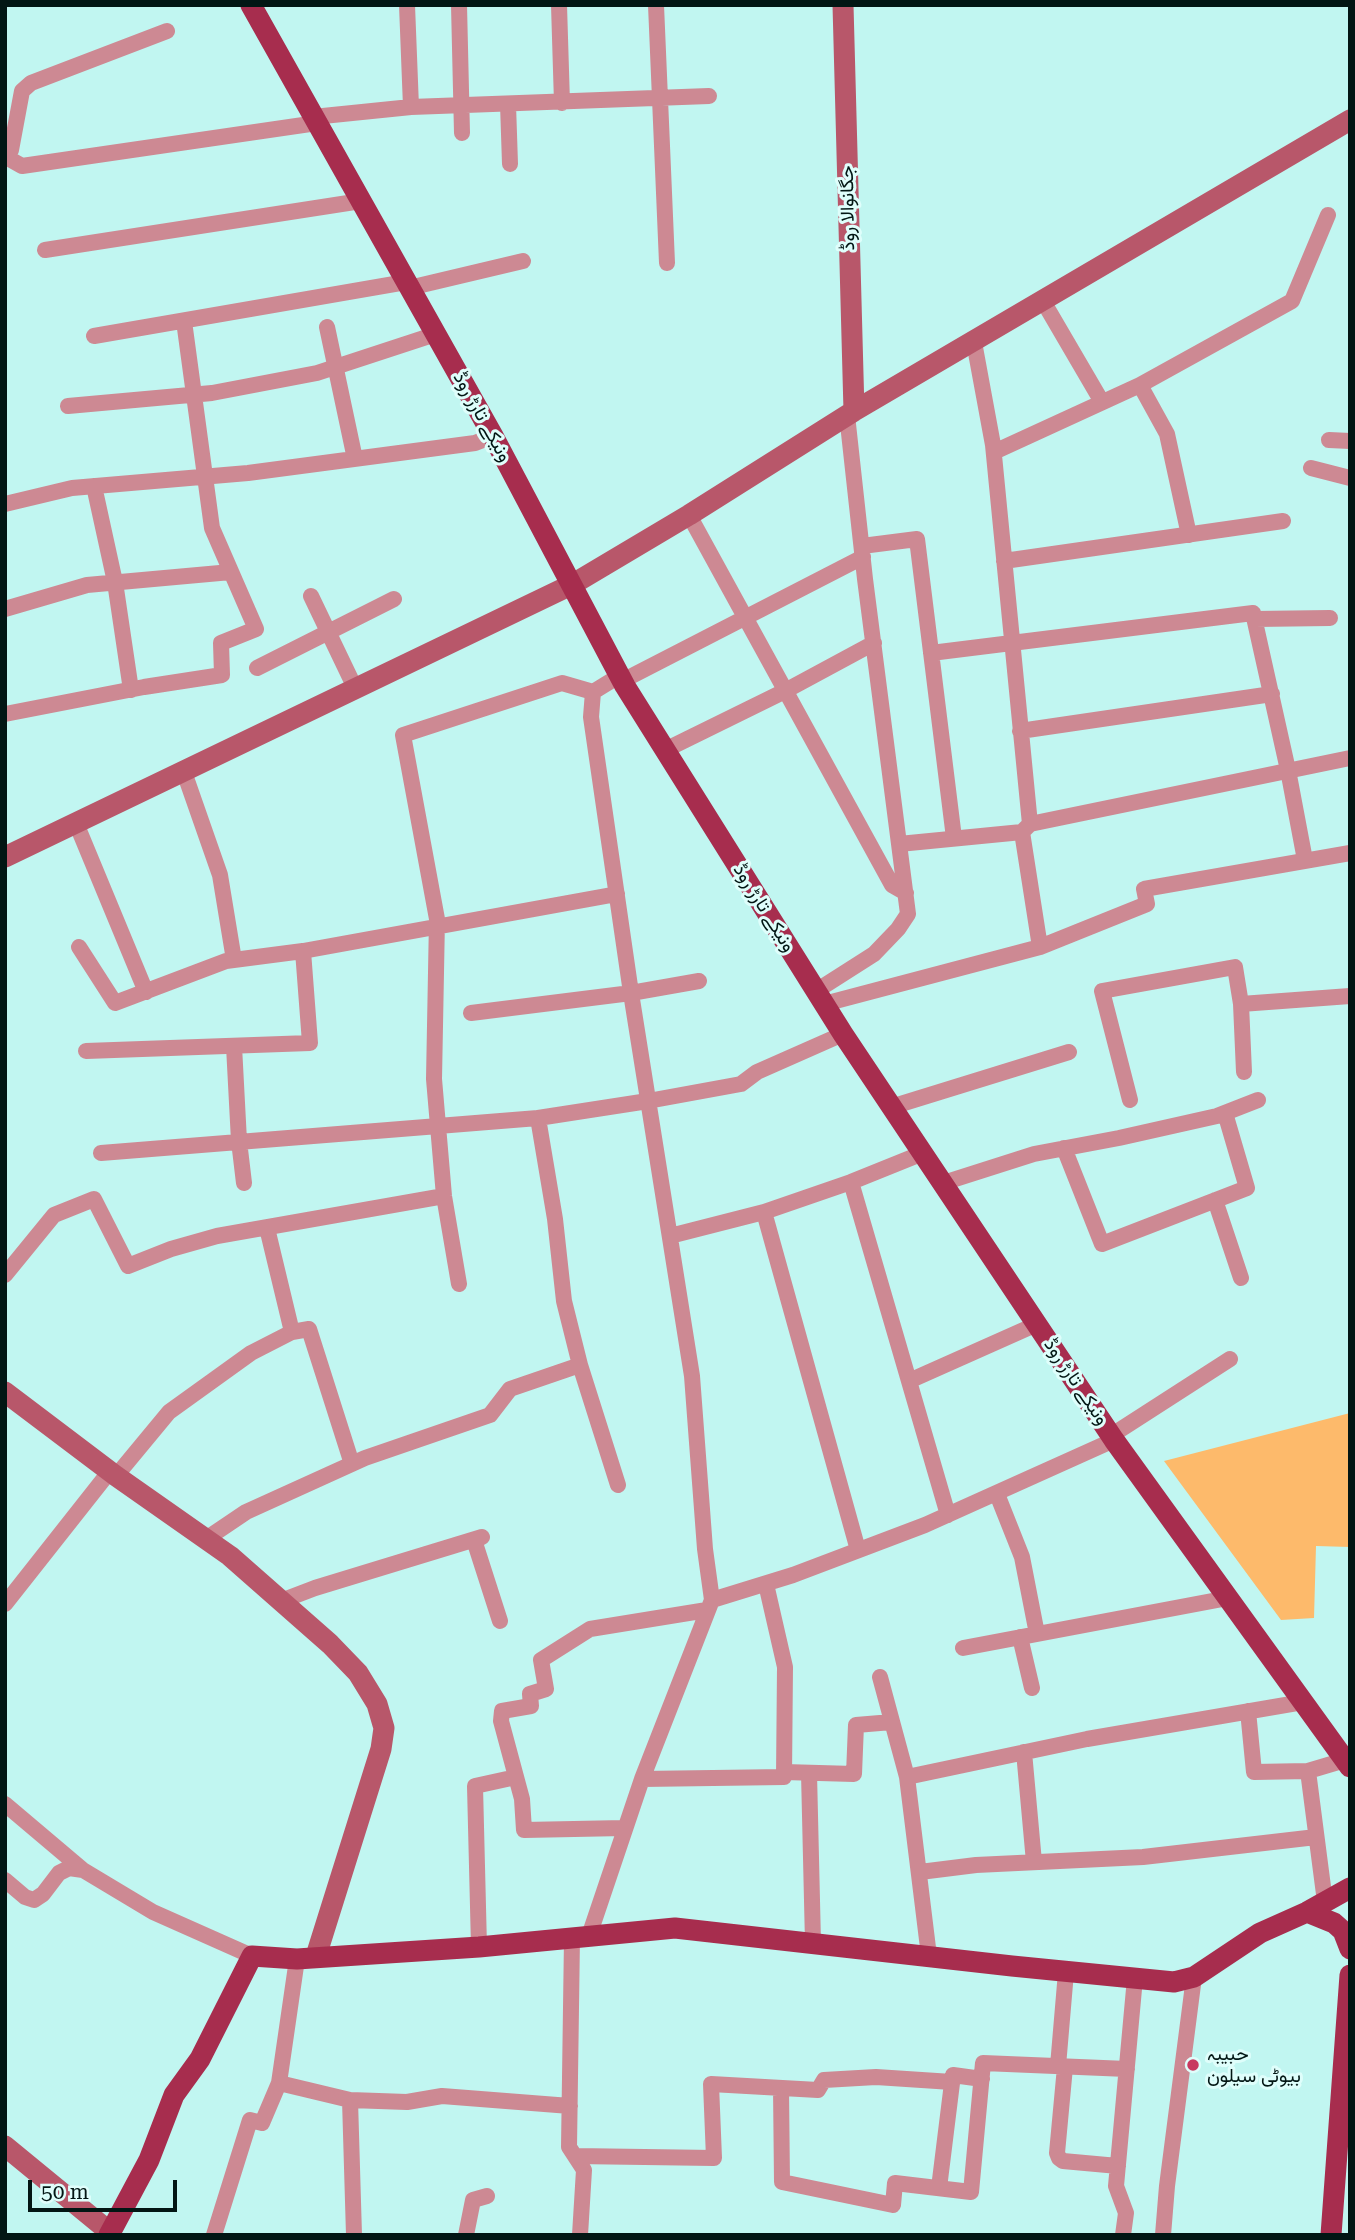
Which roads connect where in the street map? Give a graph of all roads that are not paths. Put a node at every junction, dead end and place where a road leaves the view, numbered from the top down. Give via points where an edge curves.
1 (251, 5) edge
2 (407, 5) edge
3 (459, 5) edge
4 (559, 5) edge
5 (656, 5) edge
6 (843, 5) edge
7 (167, 31) dead end
8 (709, 96) dead end
9 (660, 98) junction
10 (562, 103) junction
11 (508, 104) junction
12 (461, 106) junction
13 (411, 107) junction
14 (315, 120) junction
15 (1350, 120) edge
16 (462, 133) dead end
17 (6, 158) edge
18 (510, 164) dead end
19 (361, 201) junction
20 (1328, 215) dead end
21 (46, 250) dead end
22 (523, 261) dead end
23 (667, 263) dead end
24 (408, 285) junction
25 (1043, 301) junction
26 (184, 321) junction
27 (327, 327) dead end
28 (436, 334) junction
29 (94, 336) dead end
30 (974, 342) junction
31 (335, 367) junction
32 (1140, 385) junction
33 (194, 395) junction
34 (1102, 402) junction
35 (68, 406) dead end
36 (850, 413) junction
37 (493, 436) junction
38 (1329, 440) dead end
39 (1350, 441) edge
40 (994, 452) junction
41 (355, 459) junction
42 (1311, 468) dead end
43 (206, 476) junction
44 (1350, 478) edge
45 (94, 486) junction
46 (5, 504) edge
47 (689, 515) junction
48 (1283, 521) dead end
49 (1189, 535) junction
50 (862, 552) junction
51 (1004, 561) junction
52 (231, 572) junction
53 (115, 582) junction
54 (572, 583) junction
55 (312, 596) dead end
56 (394, 599) dead end
57 (5, 609) edge
58 (745, 617) junction
59 (1330, 618) dead end
60 (1255, 619) junction
61 (329, 632) junction
62 (874, 643) junction
63 (1012, 643) junction
64 (932, 653) junction
65 (257, 668) dead end
66 (621, 679) junction
67 (131, 690) junction
68 (356, 690) junction
69 (785, 691) junction
70 (593, 692) junction
71 (1272, 694) junction
72 (5, 715) edge
73 (1020, 731) junction
74 (664, 750) junction
75 (1350, 758) edge
76 (1289, 770) junction
77 (184, 772) junction
78 (76, 823) junction
79 (1026, 828) junction
80 (954, 838) junction
81 (899, 844) junction
82 (1350, 853) edge
83 (5, 857) edge
84 (1305, 860) junction
85 (906, 893) junction
86 (617, 894) junction
87 (437, 928) junction
88 (79, 947) dead end
89 (1040, 947) junction
90 (303, 951) junction
91 (234, 960) junction
92 (699, 981) dead end
93 (146, 992) junction
94 (631, 993) junction
95 (1350, 996) edge
96 (820, 998) junction
97 (1241, 1004) junction
98 (471, 1013) dead end
99 (843, 1034) junction
100 (234, 1046) junction
101 (86, 1051) dead end
102 (1069, 1052) dead end
103 (1244, 1072) dead end
104 (1130, 1100) dead end
105 (1258, 1100) dead end
106 (648, 1101) junction
107 (891, 1107) junction
108 (1225, 1113) junction
109 (538, 1118) junction
110 (438, 1126) junction
111 (239, 1141) junction
112 (1064, 1148) junction
113 (101, 1153) dead end
114 (923, 1153) junction
115 (851, 1182) junction
116 (244, 1183) dead end
117 (943, 1183) junction
118 (444, 1196) junction
119 (1216, 1200) junction
120 (764, 1212) junction
121 (267, 1228) junction
122 (670, 1236) junction
123 (5, 1275) edge
124 (1241, 1278) dead end
125 (459, 1284) dead end
126 (1037, 1324) junction
127 (292, 1332) junction
128 (1230, 1359) dead end
129 (580, 1365) junction
130 (909, 1381) junction
131 (5, 1392) edge
132 (1113, 1437) junction
133 (352, 1464) junction
134 (113, 1474) junction
135 (618, 1485) dead end
136 (997, 1494) junction
137 (948, 1515) junction
138 (206, 1539) junction
139 (859, 1550) junction
140 (766, 1584) junction
141 (1228, 1598) junction
142 (281, 1601) junction
143 (5, 1605) edge
144 (710, 1605) junction
145 (500, 1621) dead end
146 (1029, 1635) junction
147 (963, 1647) dead end
148 (880, 1677) dead end
149 (1032, 1688) dead end
150 (1303, 1702) junction
151 (1248, 1711) junction
152 (892, 1722) junction
153 (1024, 1752) junction
154 (1348, 1764) edge
155 (784, 1772) junction
156 (1308, 1772) junction
157 (809, 1773) junction
158 (516, 1777) junction
159 (907, 1777) junction
160 (642, 1779) junction
161 (5, 1804) edge
162 (624, 1828) junction
163 (1316, 1837) junction
164 (1034, 1862) junction
165 (83, 1870) junction
166 (920, 1872) junction
167 (5, 1881) edge
168 (1350, 1888) edge
169 (1316, 1907) junction
170 (580, 1937) junction
171 (813, 1943) junction
172 (479, 1947) junction
173 (1350, 1949) edge
174 (252, 1956) junction
175 (929, 1956) junction
176 (306, 1958) junction
177 (1066, 1972) junction
178 (1350, 1975) edge
179 (1135, 1978) junction
180 (1194, 1978) junction
181 (1062, 2067) junction
182 (1127, 2069) junction
183 (982, 2079) junction
184 (952, 2082) junction
185 (279, 2083) junction
186 (781, 2088) junction
187 (350, 2100) junction
188 (570, 2106) junction
189 (5, 2146) edge
190 (575, 2157) junction
191 (1118, 2166) junction
192 (939, 2188) junction
193 (487, 2196) dead end
194 (111, 2234) edge
195 (214, 2235) edge
196 (355, 2235) edge
197 (466, 2235) edge
198 (580, 2235) edge
199 (1123, 2235) edge
200 (1163, 2235) edge
201 (1331, 2235) edge

1 - 14 main road, ونیکے تارڑ روڈ
2 - 13 street
3 - 12 street
4 - 10 street
5 - 9 street
6 - 36 main road, جگانوالا روڈ
7 - 17 street via 31,83 22,91
8 - 9 street
9 - 10 street
9 - 23 street
10 - 11 street
11 - 12 street
11 - 18 street
12 - 13 street
12 - 16 street
13 - 14 street
14 - 17 street via 22,166
14 - 19 main road, ونیکے تارڑ روڈ
15 - 25 main road
19 - 21 street
19 - 24 main road, ونیکے تارڑ روڈ
20 - 32 street via 1292,301
22 - 24 street
24 - 26 street
24 - 28 main road, ونیکے تارڑ روڈ
25 - 30 main road
25 - 34 street
26 - 29 street
26 - 33 street
27 - 31 street
28 - 31 street
28 - 37 main road, ونیکے تارڑ روڈ
30 - 36 main road
30 - 40 street
31 - 33 street
31 - 41 street
32 - 34 street
32 - 49 street via 1167,434
33 - 35 street
33 - 43 street
34 - 40 street
36 - 47 main road
36 - 50 street
37 - 41 street via 475,443
37 - 54 main road, ونیکے تارڑ روڈ
38 - 39 street
40 - 51 street
41 - 43 street
42 - 44 street
43 - 45 street
43 - 52 street via 212,528
45 - 46 street
45 - 53 street
47 - 54 main road
47 - 58 street
48 - 49 street
49 - 51 street
50 - 58 street
50 - 62 street
50 - 64 street via 917,539
51 - 63 street
52 - 53 street
52 - 67 street via 256,629 221,643 222,676
53 - 57 street via 87,584
53 - 67 street
54 - 66 main road, ونیکے تارڑ روڈ
54 - 68 main road
55 - 61 street
56 - 61 street
58 - 66 street
58 - 69 street
59 - 60 street
60 - 63 street via 1253,613
60 - 71 street
61 - 65 street
61 - 68 street
62 - 69 street
62 - 81 street
63 - 64 street
63 - 73 street
64 - 80 street
66 - 70 street
66 - 74 main road, ونیکے تارڑ روڈ
67 - 72 street
68 - 77 main road
69 - 74 street
69 - 85 street via 892,885
70 - 86 street via 591,717
70 - 87 street via 562,683 403,735
71 - 73 street
71 - 76 street
73 - 79 street
74 - 96 main road, ونیکے تارڑ روڈ
75 - 76 street
76 - 79 street
76 - 84 street
77 - 78 main road
77 - 91 street via 220,875
78 - 83 main road
78 - 93 street
79 - 80 street
79 - 89 street
80 - 81 street
81 - 85 street
82 - 84 street
84 - 89 street via 1144,889 1147,904
85 - 96 street via 908,914 898,929
86 - 87 street
86 - 94 street
87 - 90 street
87 - 110 street via 434,1079
88 - 93 street via 115,1003
89 - 96 street
90 - 91 street
90 - 100 street via 310,1043
91 - 93 street
92 - 94 street
94 - 98 street
94 - 106 street
95 - 97 street
96 - 99 main road, ونیکے تارڑ روڈ
97 - 103 street
97 - 104 street via 1235,967 1102,991
99 - 106 street via 757,1072 741,1084
99 - 107 main road, ونیکے تارڑ روڈ
100 - 101 street
100 - 111 street
102 - 107 street
105 - 108 street
106 - 109 street
106 - 122 street
107 - 114 main road, ونیکے تارڑ روڈ
108 - 112 street
108 - 119 street via 1247,1188
109 - 110 street
109 - 129 street via 564,1301
110 - 111 street
110 - 118 street
111 - 113 street
111 - 116 street
112 - 117 street
112 - 119 street via 1101,1244
114 - 115 street
114 - 117 main road, ونیکے تارڑ روڈ
115 - 120 street
115 - 130 street
117 - 126 main road, ونیکے تارڑ روڈ
118 - 121 street
118 - 125 street
119 - 124 street
120 - 122 street
120 - 139 street
121 - 123 street via 172,1249 128,1266 94,1199 54,1215
121 - 127 street
122 - 144 street via 692,1376
126 - 130 street
126 - 132 main road, ونیکے تارڑ روڈ
127 - 133 street via 309,1329
127 - 134 street via 251,1353 169,1412
128 - 132 street
129 - 133 street via 510,1389 490,1415
129 - 135 street
130 - 137 street
131 - 134 main road
132 - 136 street
132 - 141 main road, ونیکے تارڑ روڈ
133 - 138 street via 246,1512
134 - 138 main road
134 - 143 street
136 - 137 street
136 - 146 street via 1022,1557
137 - 139 street
138 - 142 main road
139 - 140 street
140 - 144 street
140 - 155 street via 785,1667
141 - 146 street
141 - 150 main road, ونیکے تارڑ روڈ
142 - 145 street via 478,1539
142 - 176 main road via 358,1673 377,1704 384,1728 381,1749
144 - 158 street via 590,1629 541,1660 546,1689 530,1694 531,1706 502,1711
144 - 160 street
146 - 147 street
146 - 149 street
148 - 152 street
150 - 151 street
150 - 154 main road, ونیکے تارڑ روڈ
151 - 153 street
151 - 156 street via 1255,1772
152 - 157 street via 856,1725 854,1774
152 - 159 street
153 - 159 street
153 - 164 street
154 - 156 street
155 - 157 street
155 - 160 street via 784,1777
156 - 163 street
157 - 171 street
158 - 162 street via 524,1830
158 - 172 street via 475,1786
159 - 166 street
160 - 162 street
161 - 165 street
162 - 170 street
163 - 164 street via 1143,1857
163 - 169 street
164 - 166 street
165 - 167 street via 69,1868 59,1873 34,1900
165 - 174 street via 153,1912
166 - 175 street
168 - 169 main road
169 - 173 main road via 1343,1931
169 - 180 main road via 1260,1933
170 - 171 main road via 675,1928
170 - 172 main road
170 - 188 street
171 - 175 main road
172 - 176 main road
174 - 176 main road
174 - 194 main road via 200,2059 174,2095 149,2160
175 - 177 main road
176 - 185 street
177 - 179 main road
177 - 181 street
178 - 201 main road
179 - 180 main road via 1174,1982
179 - 182 street
180 - 200 street
181 - 182 street
181 - 183 street via 983,2063
181 - 191 street via 1059,2158
182 - 191 street
183 - 184 street via 953,2075
183 - 192 street via 971,2192
184 - 186 street via 876,2077 824,2080 818,2090
184 - 192 street
185 - 187 street
185 - 195 street via 261,2123 250,2120
186 - 190 street via 710,2084 714,2158
186 - 192 street via 782,2182 893,2205 895,2183
187 - 188 street via 407,2102 442,2096
187 - 196 street
188 - 190 street via 569,2147
189 - 194 main road
190 - 198 street via 584,2170
191 - 199 street via 1116,2186 1126,2213
193 - 197 street via 473,2200

